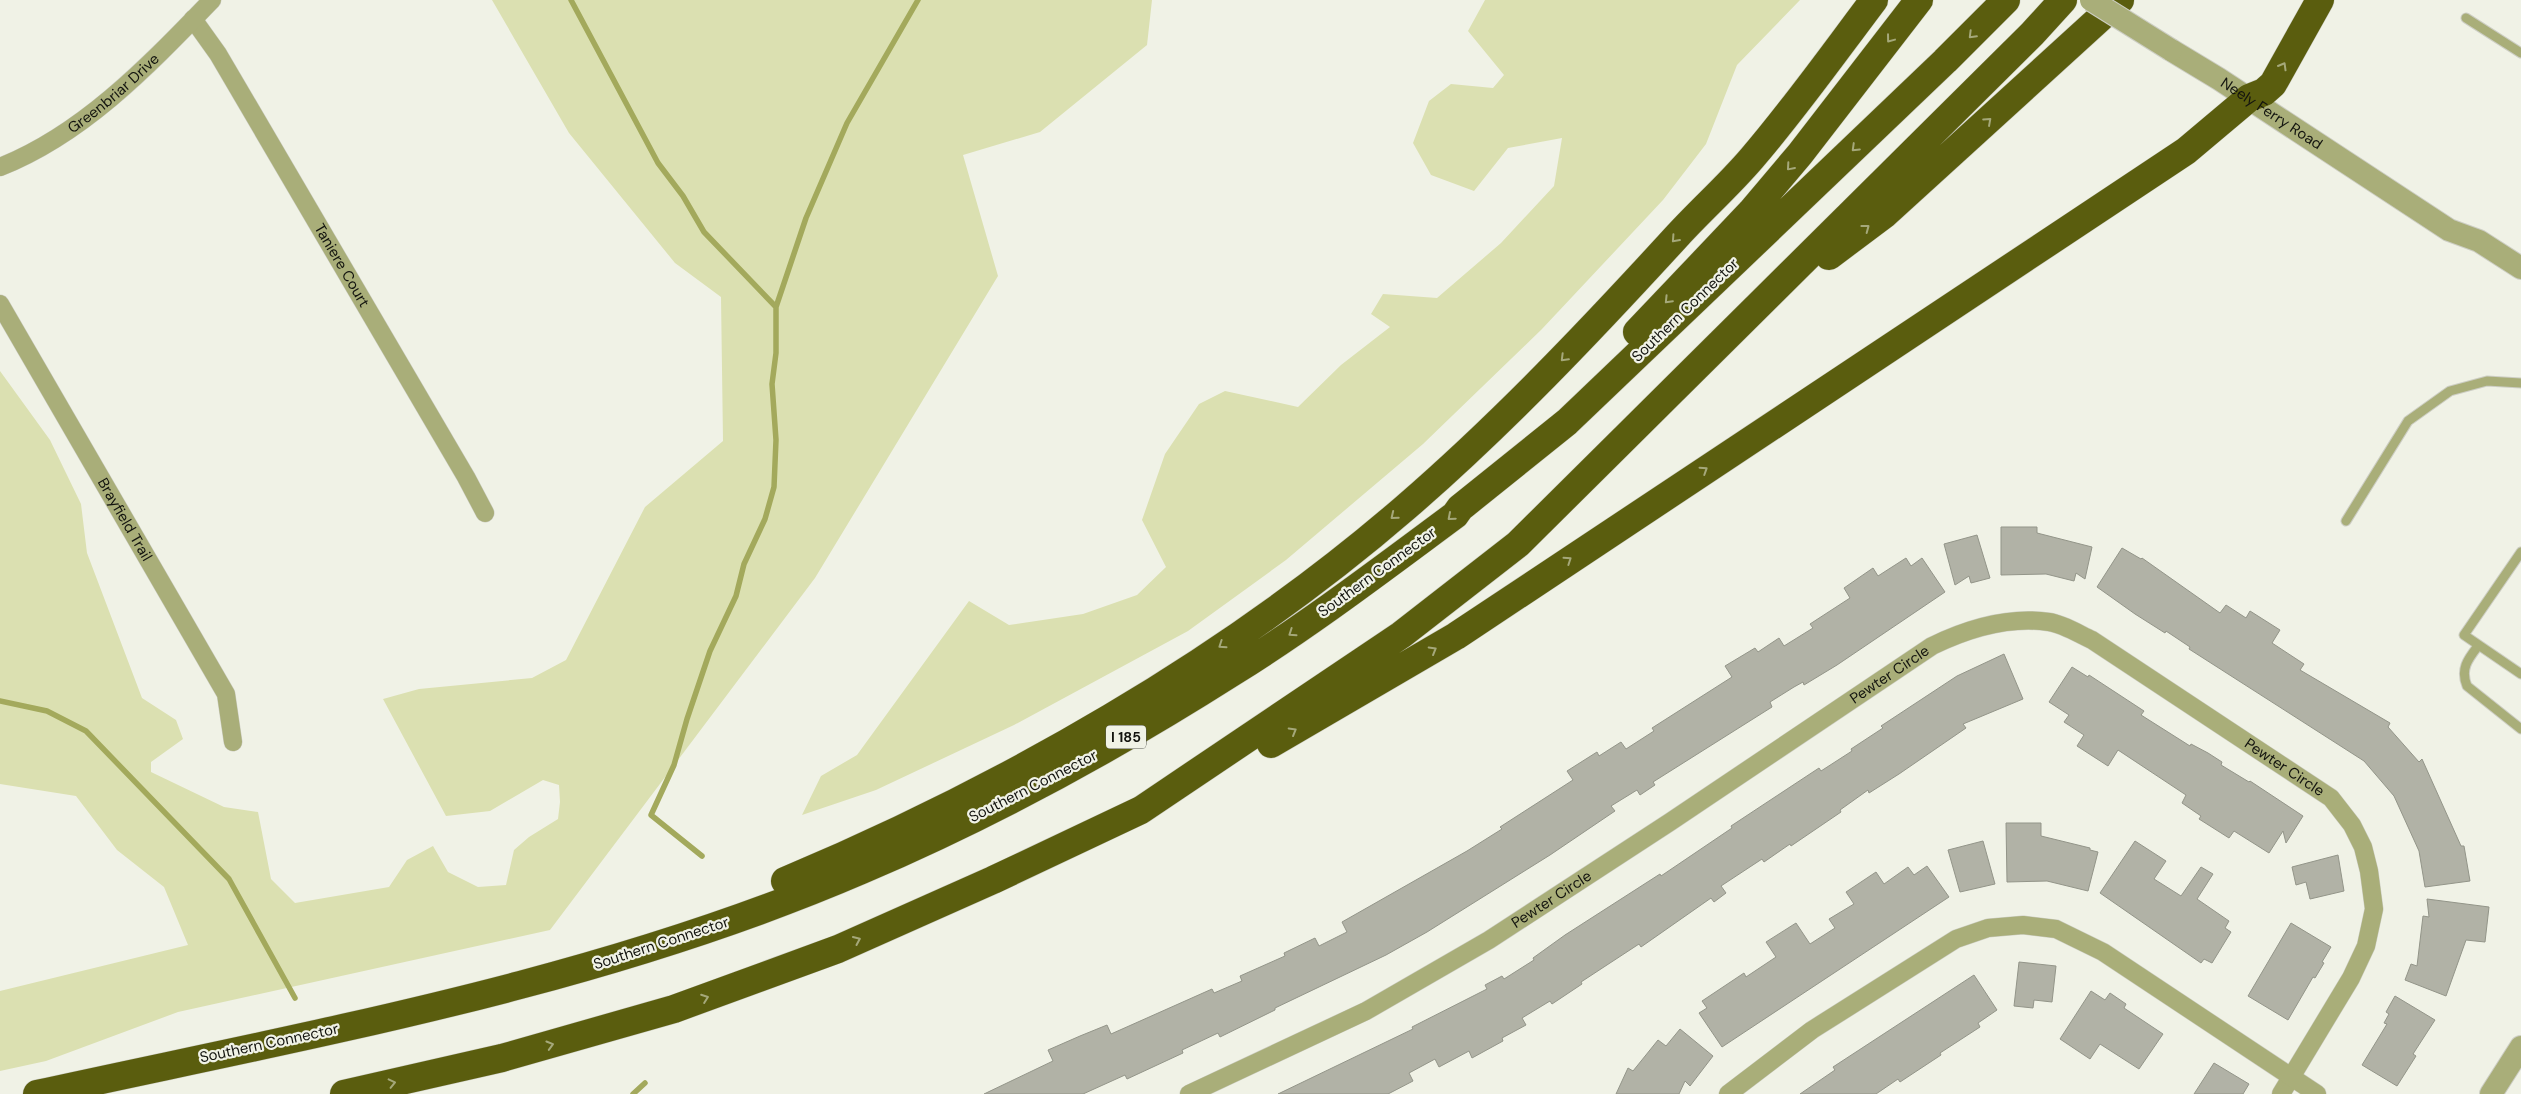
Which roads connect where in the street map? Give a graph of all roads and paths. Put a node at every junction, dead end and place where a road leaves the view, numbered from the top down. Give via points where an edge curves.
1 (212, 0) edge
2 (1856, 0) edge
3 (1874, 0) edge
4 (1919, 0) edge
5 (2006, 0) edge
6 (2063, 0) edge
7 (2091, 0) edge
8 (2120, 0) edge
9 (2320, 0) edge
10 (2466, 18) dead end
11 (193, 19) junction
12 (2521, 53) edge
13 (2249, 98) junction
14 (0, 168) edge
15 (1704, 207) junction
16 (2449, 230) junction
17 (2517, 260) edge
18 (2521, 283) edge
19 (0, 304) edge
20 (1744, 320) junction
21 (2521, 383) edge
22 (1481, 491) junction
23 (485, 513) dead end
24 (2346, 521) dead end
25 (2521, 552) edge
26 (2478, 646) junction
27 (2521, 674) edge
28 (2521, 729) edge
29 (234, 742) dead end
30 (1140, 810) junction
31 (444, 1005) junction
32 (2521, 1047) edge
33 (2291, 1078) junction
34 (37, 1094) edge
35 (344, 1094) edge
36 (1188, 1094) edge
37 (1728, 1094) edge
38 (2281, 1094) edge
39 (2317, 1094) edge
40 (2491, 1094) edge

1 - 11 street, Greenbriar Drive
2 - 15 highway
3 - 15 highway via 1750,160
4 -> 22 highway via 1751,212 1602,368 1512,455
5 -> 22 highway, Southern Connector / I 185 via 1567,422
6 - 20 highway
7 - 13 street, Neely Ferry Road, bridge
20 -> 8 highway via 1885,214
13 -> 9 highway via 2264,92 2272,84
10 - 12 lane
11 - 14 street, Greenbriar Drive via 154,60 86,117 39,149
11 - 23 street, Taniere Court via 228,72
13 - 16 street, Neely Ferry Road
30 -> 13 highway via 1235,765 1456,636 2186,151
15 -> 31 highway via 1538,384 1406,507 1280,605 1204,658 998,780 836,859 684,920
16 - 17 street, Neely Ferry Road
16 - 18 street, Neely Ferry Road via 2468,250
19 - 29 street, Brayfield Trail via 226,694
20 - 30 highway via 1518,544 1401,635
21 - 24 lane via 2487,381 2450,390 2408,421
22 -> 31 highway, Southern Connector / I 185 via 1455,515 1350,593 1234,672 1116,743 992,809 862,871 722,924 578,970
25 - 26 lane via 2464,635
26 - 27 lane
26 - 28 lane via 2466,662 2464,678 2467,686
35 -> 30 highway via 502,1058 674,1009 838,949
31 - 34 highway, Southern Connector / I 185
32 - 40 street
33 - 36 street, Pewter Circle via 2351,978 2366,946 2374,910 2364,847 2352,825 2331,798 2092,640 2051,622 2012,620 1963,631 1932,646 1489,940 1366,1011
33 - 37 street via 2103,952 2056,929 2023,925 1988,928 1956,939 1812,1030
33 - 38 street, Pewter Circle
33 - 39 street

